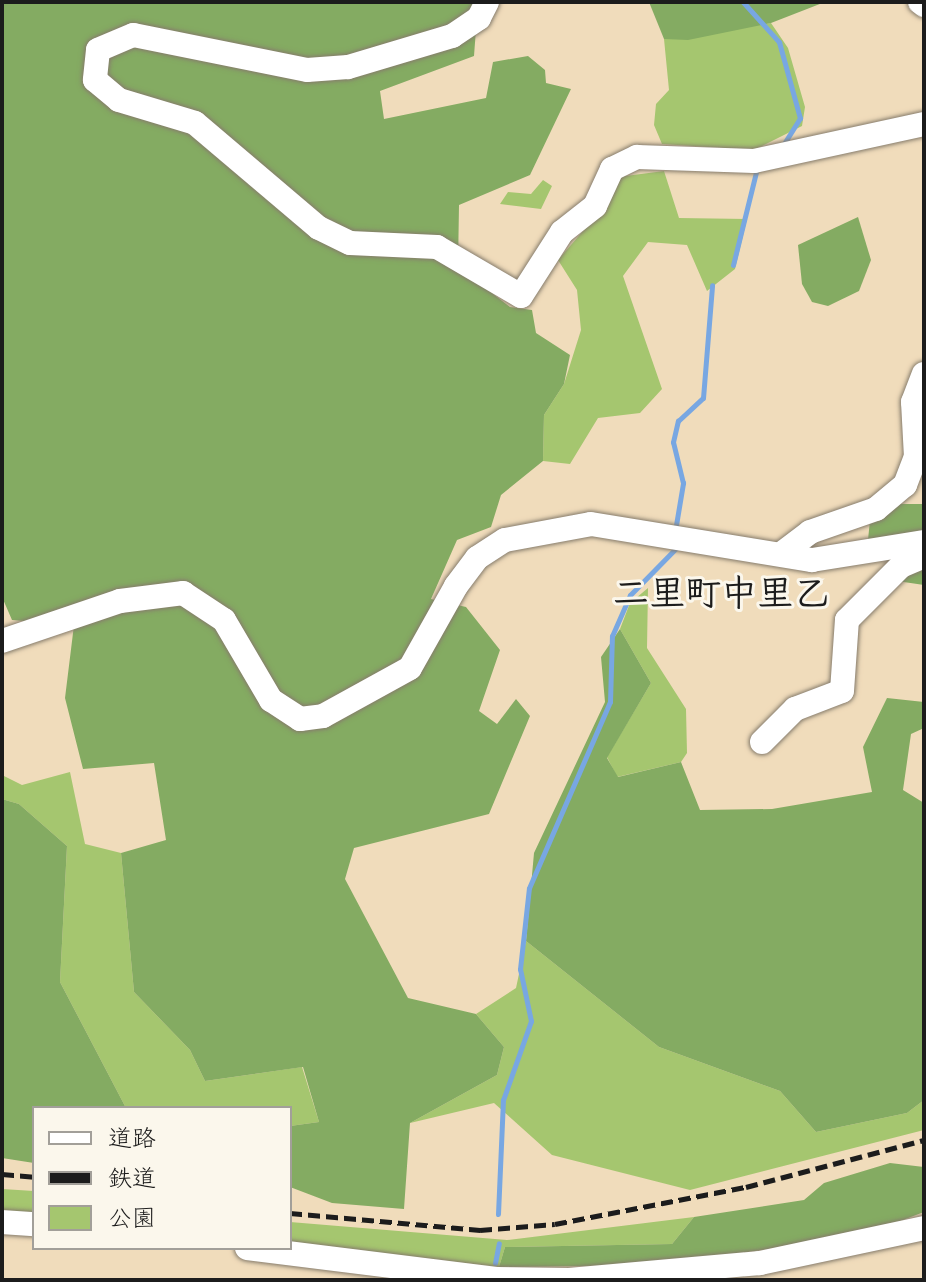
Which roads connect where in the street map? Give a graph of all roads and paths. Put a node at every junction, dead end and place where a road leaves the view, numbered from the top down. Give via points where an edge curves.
1 (487, 2) edge
2 (924, 124) edge
3 (924, 374) edge
4 (924, 542) edge
5 (781, 554) junction
6 (924, 556) edge
7 (2, 641) edge
8 (762, 742) dead end
9 (2, 1222) edge
10 (32, 1224) edge
11 (924, 1228) edge
12 (263, 1250) edge
13 (761, 1272) edge

1 - 2 street via 479,18 452,36 348,67 307,70 133,35 98,50 95,80 119,100 208,132 319,228 350,243 437,247 521,296 562,232 595,206 612,169 637,157 754,161
3 - 5 street via 913,402 916,457 905,485 876,509 810,532
4 - 5 street via 812,560
5 - 7 street via 591,524 505,540 470,568 410,668 323,716 300,719 279,707 224,620 183,593 120,601
6 - 8 street via 901,566 847,620 848,683 842,691 795,709
9 - 10 street
11 - 13 street
12 - 13 street via 496,1279

